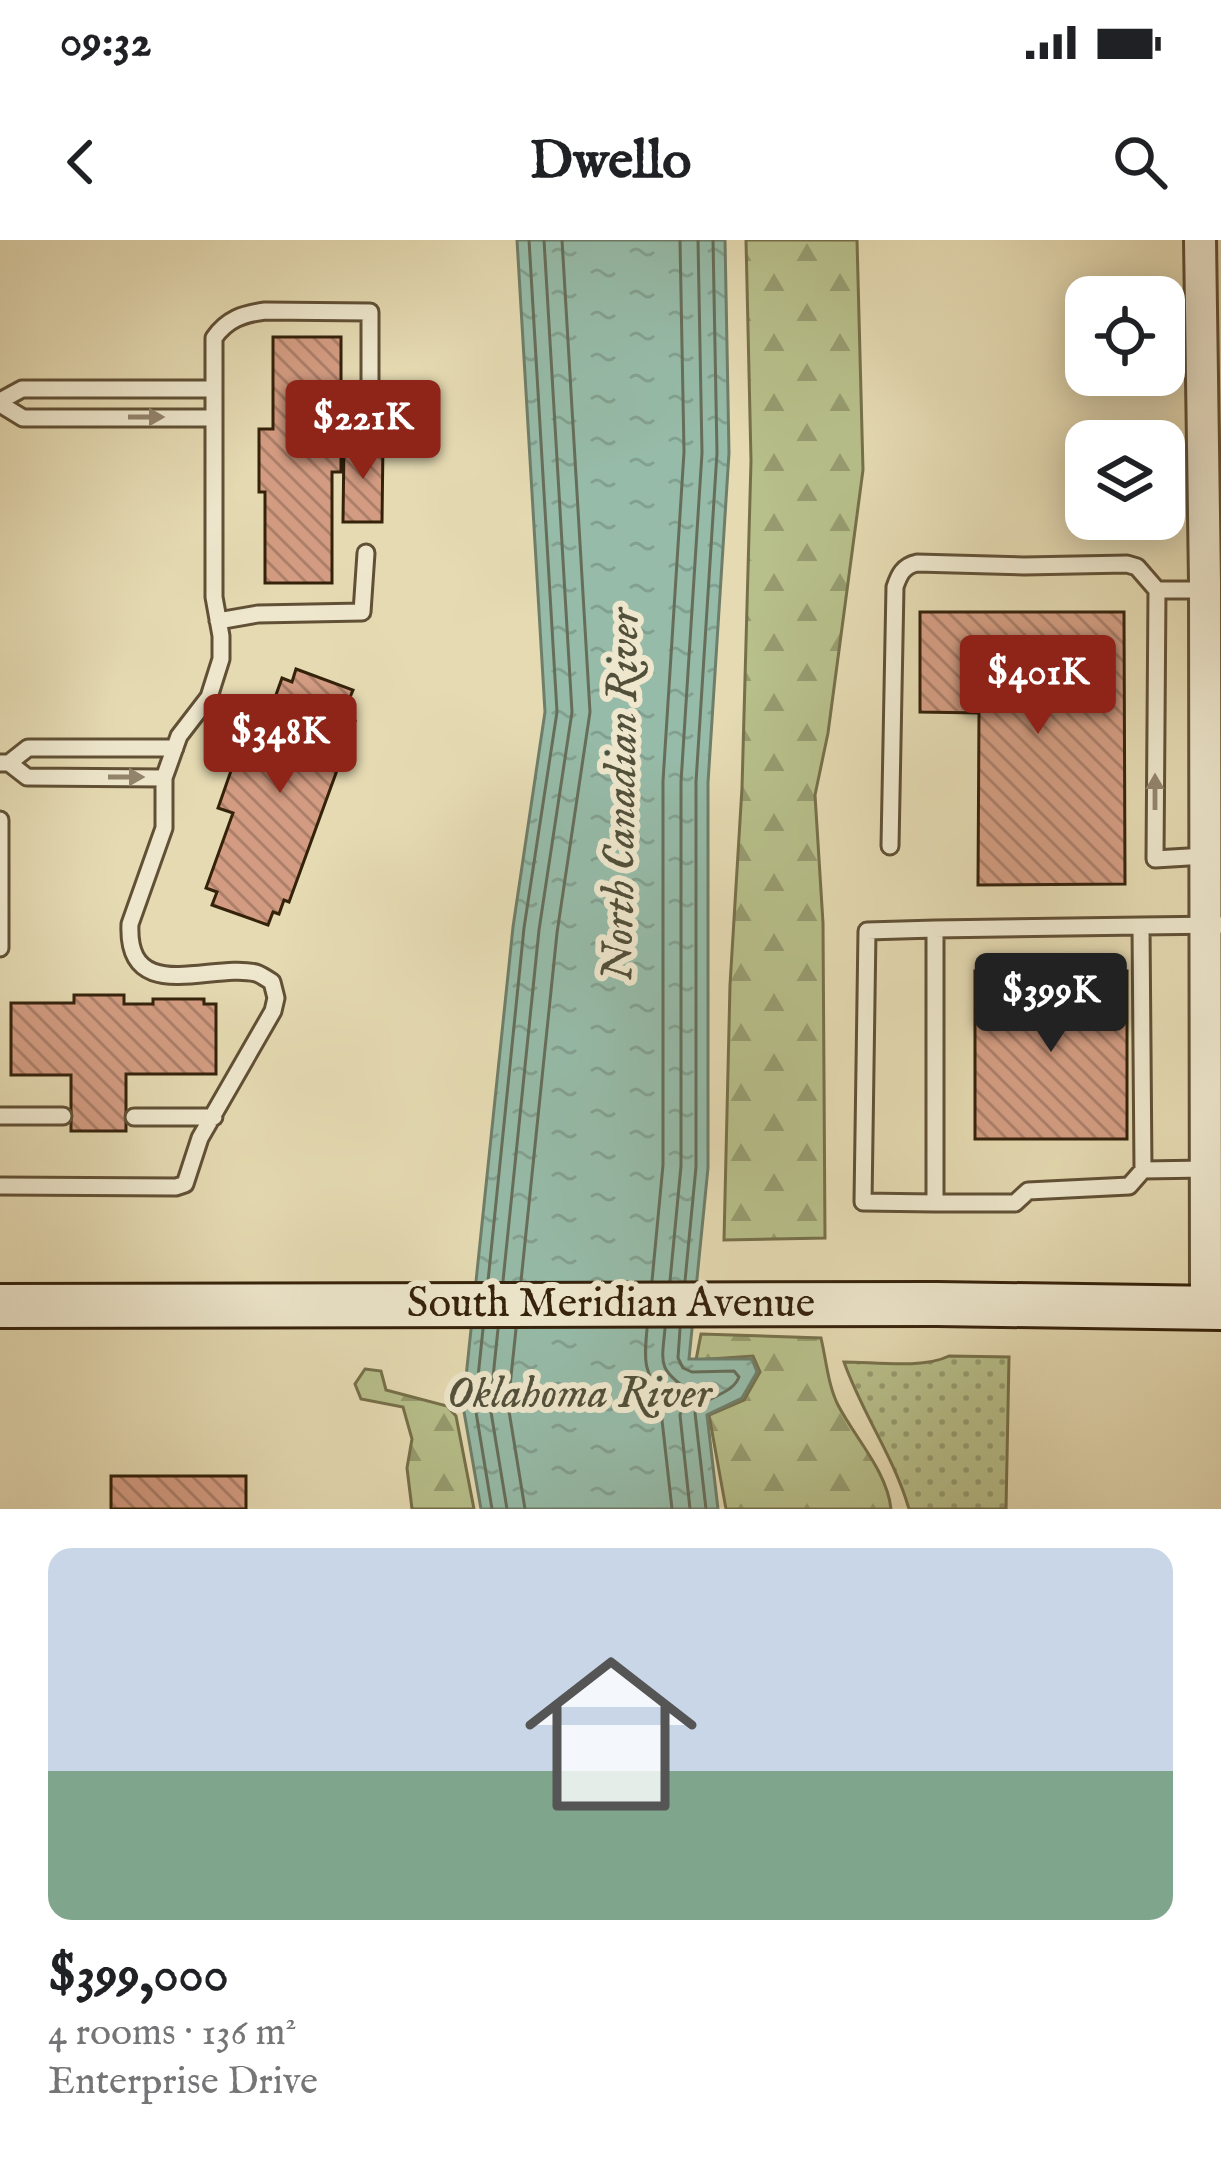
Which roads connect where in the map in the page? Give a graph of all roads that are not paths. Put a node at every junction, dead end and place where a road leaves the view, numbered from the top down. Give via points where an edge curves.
1 (1207, 257) edge
2 (103, 388) junction
3 (213, 389) junction
4 (370, 390) dead end
5 (0, 402) edge
6 (103, 417) junction
7 (213, 418) junction
8 (366, 554) dead end
9 (1210, 584) edge
10 (1157, 590) junction
11 (218, 621) junction
12 (81, 748) junction
13 (175, 748) junction
14 (4, 763) edge
15 (81, 777) junction
16 (164, 778) junction
17 (0, 820) edge
18 (890, 846) dead end
19 (1205, 856) junction
20 (1213, 925) edge
21 (1141, 926) junction
22 (935, 929) junction
23 (0, 948) edge
24 (1213, 1000) edge
25 (0, 1116) edge
26 (64, 1116) dead end
27 (134, 1117) dead end
28 (214, 1117) junction
29 (1206, 1169) junction
30 (1143, 1170) junction
31 (0, 1186) edge
32 (935, 1202) junction
33 (0, 1306) edge
34 (1213, 1308) edge

1 - 9 street
2 - 3 lane
2 - 5 lane via 22,388
2 - 6 lane
3 - 4 lane via 214,338 234,318 265,310 370,312
3 - 7 lane
5 - 6 lane via 22,418
6 -> 7 lane
7 - 11 lane
8 - 11 lane via 362,612
9 - 10 lane
9 - 19 street
10 - 18 lane via 1127,564 908,565 895,587
19 -> 10 lane via 1155,859
11 - 13 lane via 221,659 209,697
12 - 13 lane
12 - 14 lane via 28,748
12 - 15 lane
13 - 16 lane
14 - 15 lane via 27,777
15 -> 16 lane
16 - 28 lane via 164,828 130,924 134,954 162,975 257,973 272,982 276,998
17 - 23 lane
19 - 20 street
20 - 21 lane
20 - 24 street
21 - 22 lane
21 - 30 lane
22 - 32 lane
22 - 32 lane via 867,931 863,1202
24 - 29 street
25 - 26 lane
27 - 28 lane
28 - 31 lane via 185,1184
29 - 30 lane
29 - 34 street
30 - 32 lane via 1129,1186 1028,1191 1015,1203
33 - 34 main road, South Meridian Avenue

